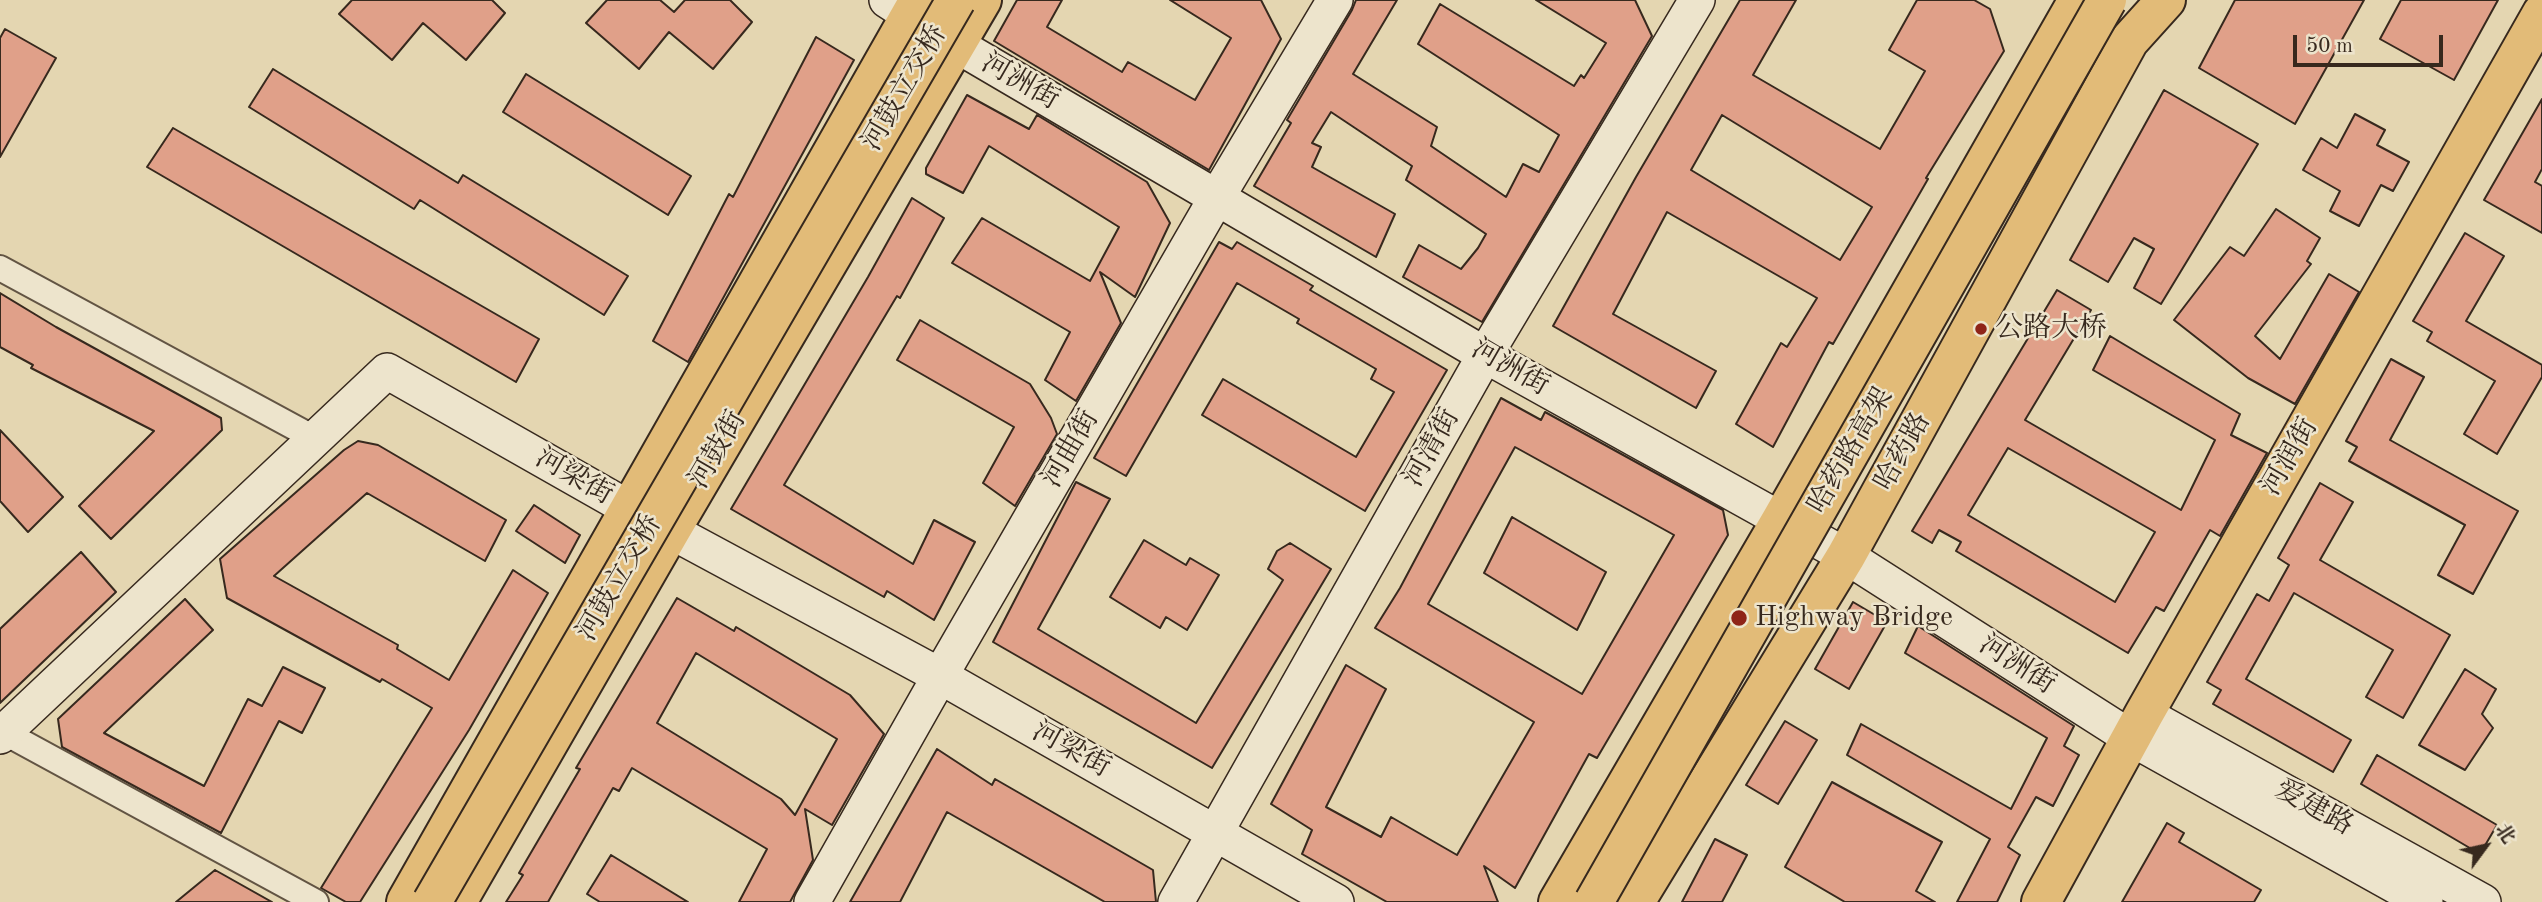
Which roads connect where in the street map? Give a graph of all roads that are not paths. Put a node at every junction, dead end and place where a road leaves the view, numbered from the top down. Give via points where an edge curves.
1 (956, 0) edge
2 (982, 0) edge
3 (1335, 0) edge
4 (1698, 0) edge
5 (2151, 0) edge
6 (2166, 0) edge
7 (2079, 2) edge
8 (906, 5) edge
9 (2542, 13) edge
10 (2129, 41) junction
11 (955, 44) junction
12 (1217, 197) junction
13 (0, 268) edge
14 (1485, 355) junction
15 (314, 438) junction
16 (630, 509) junction
17 (1781, 520) junction
18 (671, 530) junction
19 (1846, 556) junction
20 (940, 676) junction
21 (2137, 726) junction
22 (1, 733) edge
23 (1217, 832) junction
24 (316, 902) edge
25 (406, 902) edge
26 (432, 902) edge
27 (457, 902) edge
28 (812, 902) edge
29 (1176, 902) edge
30 (1336, 902) edge
31 (1558, 902) edge
32 (1594, 902) edge
33 (1635, 902) edge
34 (2042, 902) edge
35 (2425, 902) edge
36 (2483, 902) edge

1 - 26 highway, 河鼓立交桥, bridge
2 - 11 highway, 河鼓街
3 - 12 street, 河曲街
4 - 14 street, 河清街
5 - 10 highway
6 - 10 highway, 哈药路
7 - 10 highway
7 - 17 highway
7 - 32 highway, 哈药路高架, bridge
8 - 11 street, 河洲街
8 - 16 highway, 河鼓街
9 - 21 highway, 河润街
10 - 19 highway, 哈药路
11 - 12 street, 河洲街
11 - 18 highway, 河鼓街
12 - 14 street, 河洲街
12 - 20 street, 河曲街
13 - 15 street
14 - 17 street, 河洲街
14 - 23 street, 河清街
15 - 16 street, 河梁街 via 387,371
15 - 22 street, 河梁街
16 - 18 street, 河梁街
16 - 25 highway, 河鼓街
17 - 19 street, 河洲街
17 - 31 highway
18 - 20 street, 河梁街
18 - 27 highway, 河鼓街
19 - 21 street, 河洲街
19 - 33 highway, 哈药路
20 - 23 street, 河梁街
20 - 28 street, 河曲街
21 - 34 highway, 河润街
21 - 35 street, 爱建路
21 - 36 street, 爱建路
22 - 24 street
23 - 29 street, 河清街
23 - 30 street, 河梁街

